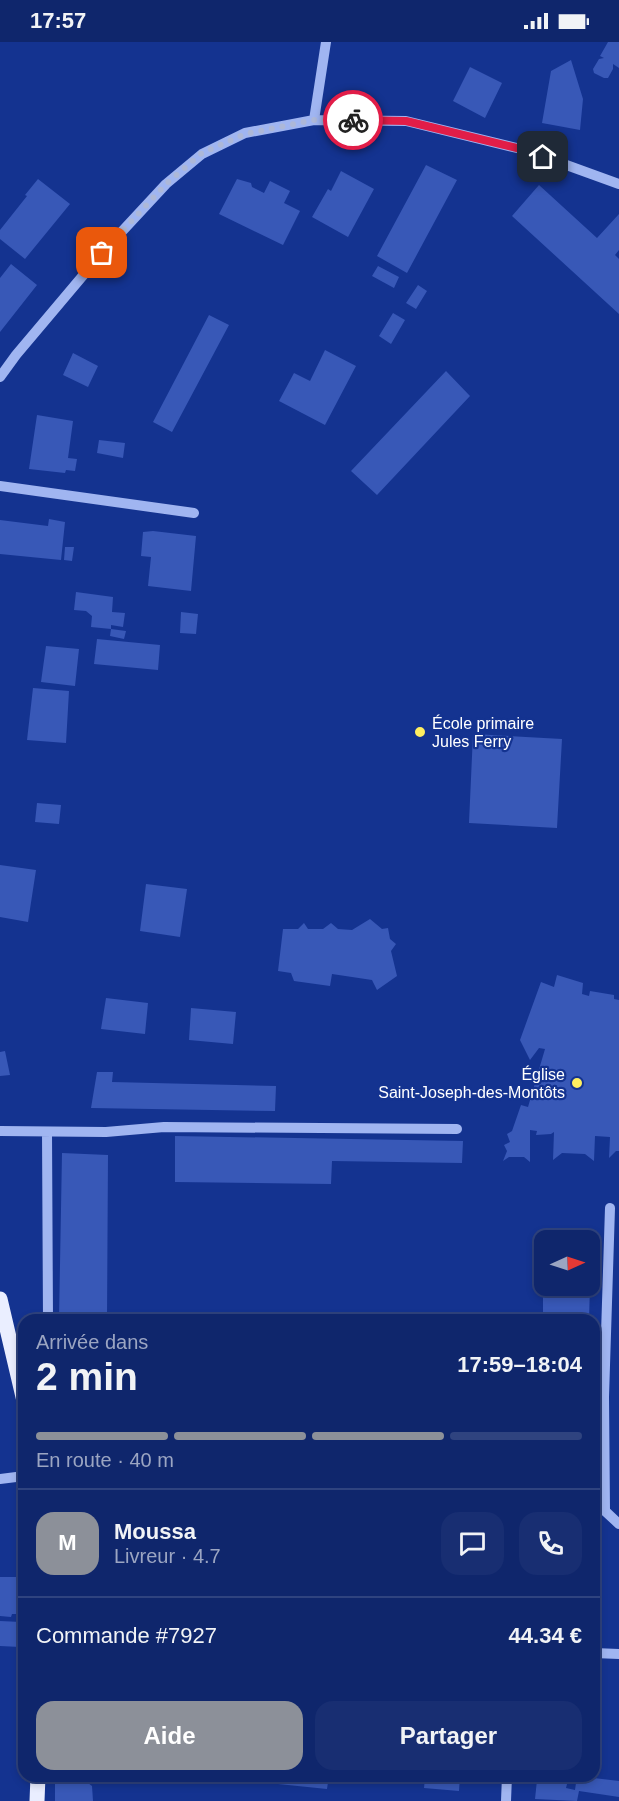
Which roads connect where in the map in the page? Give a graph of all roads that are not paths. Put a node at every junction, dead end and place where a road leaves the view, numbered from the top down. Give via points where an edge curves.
1 (326, 42) edge
2 (314, 120) junction
3 (619, 184) edge
4 (0, 377) edge
5 (0, 486) edge
6 (194, 513) dead end
7 (457, 1129) dead end
8 (0, 1131) edge
9 (48, 1132) junction
10 (610, 1208) dead end
11 (0, 1299) edge
12 (48, 1314) edge
13 (18, 1376) edge
14 (18, 1477) edge
15 (0, 1479) edge
16 (619, 1524) edge
17 (600, 1653) edge
18 (619, 1654) edge
19 (38, 1782) edge
20 (507, 1782) edge
21 (37, 1801) edge
22 (506, 1801) edge

1 - 2 street
2 - 3 street via 406,121 525,150
2 - 4 street via 245,134 202,153 166,184 102,253
5 - 6 street
7 - 9 street via 164,1127
8 - 9 street
9 - 12 street
10 - 16 street via 605,1511
11 - 13 main road
14 - 15 street
17 - 18 street
19 - 21 main road
20 - 22 street

